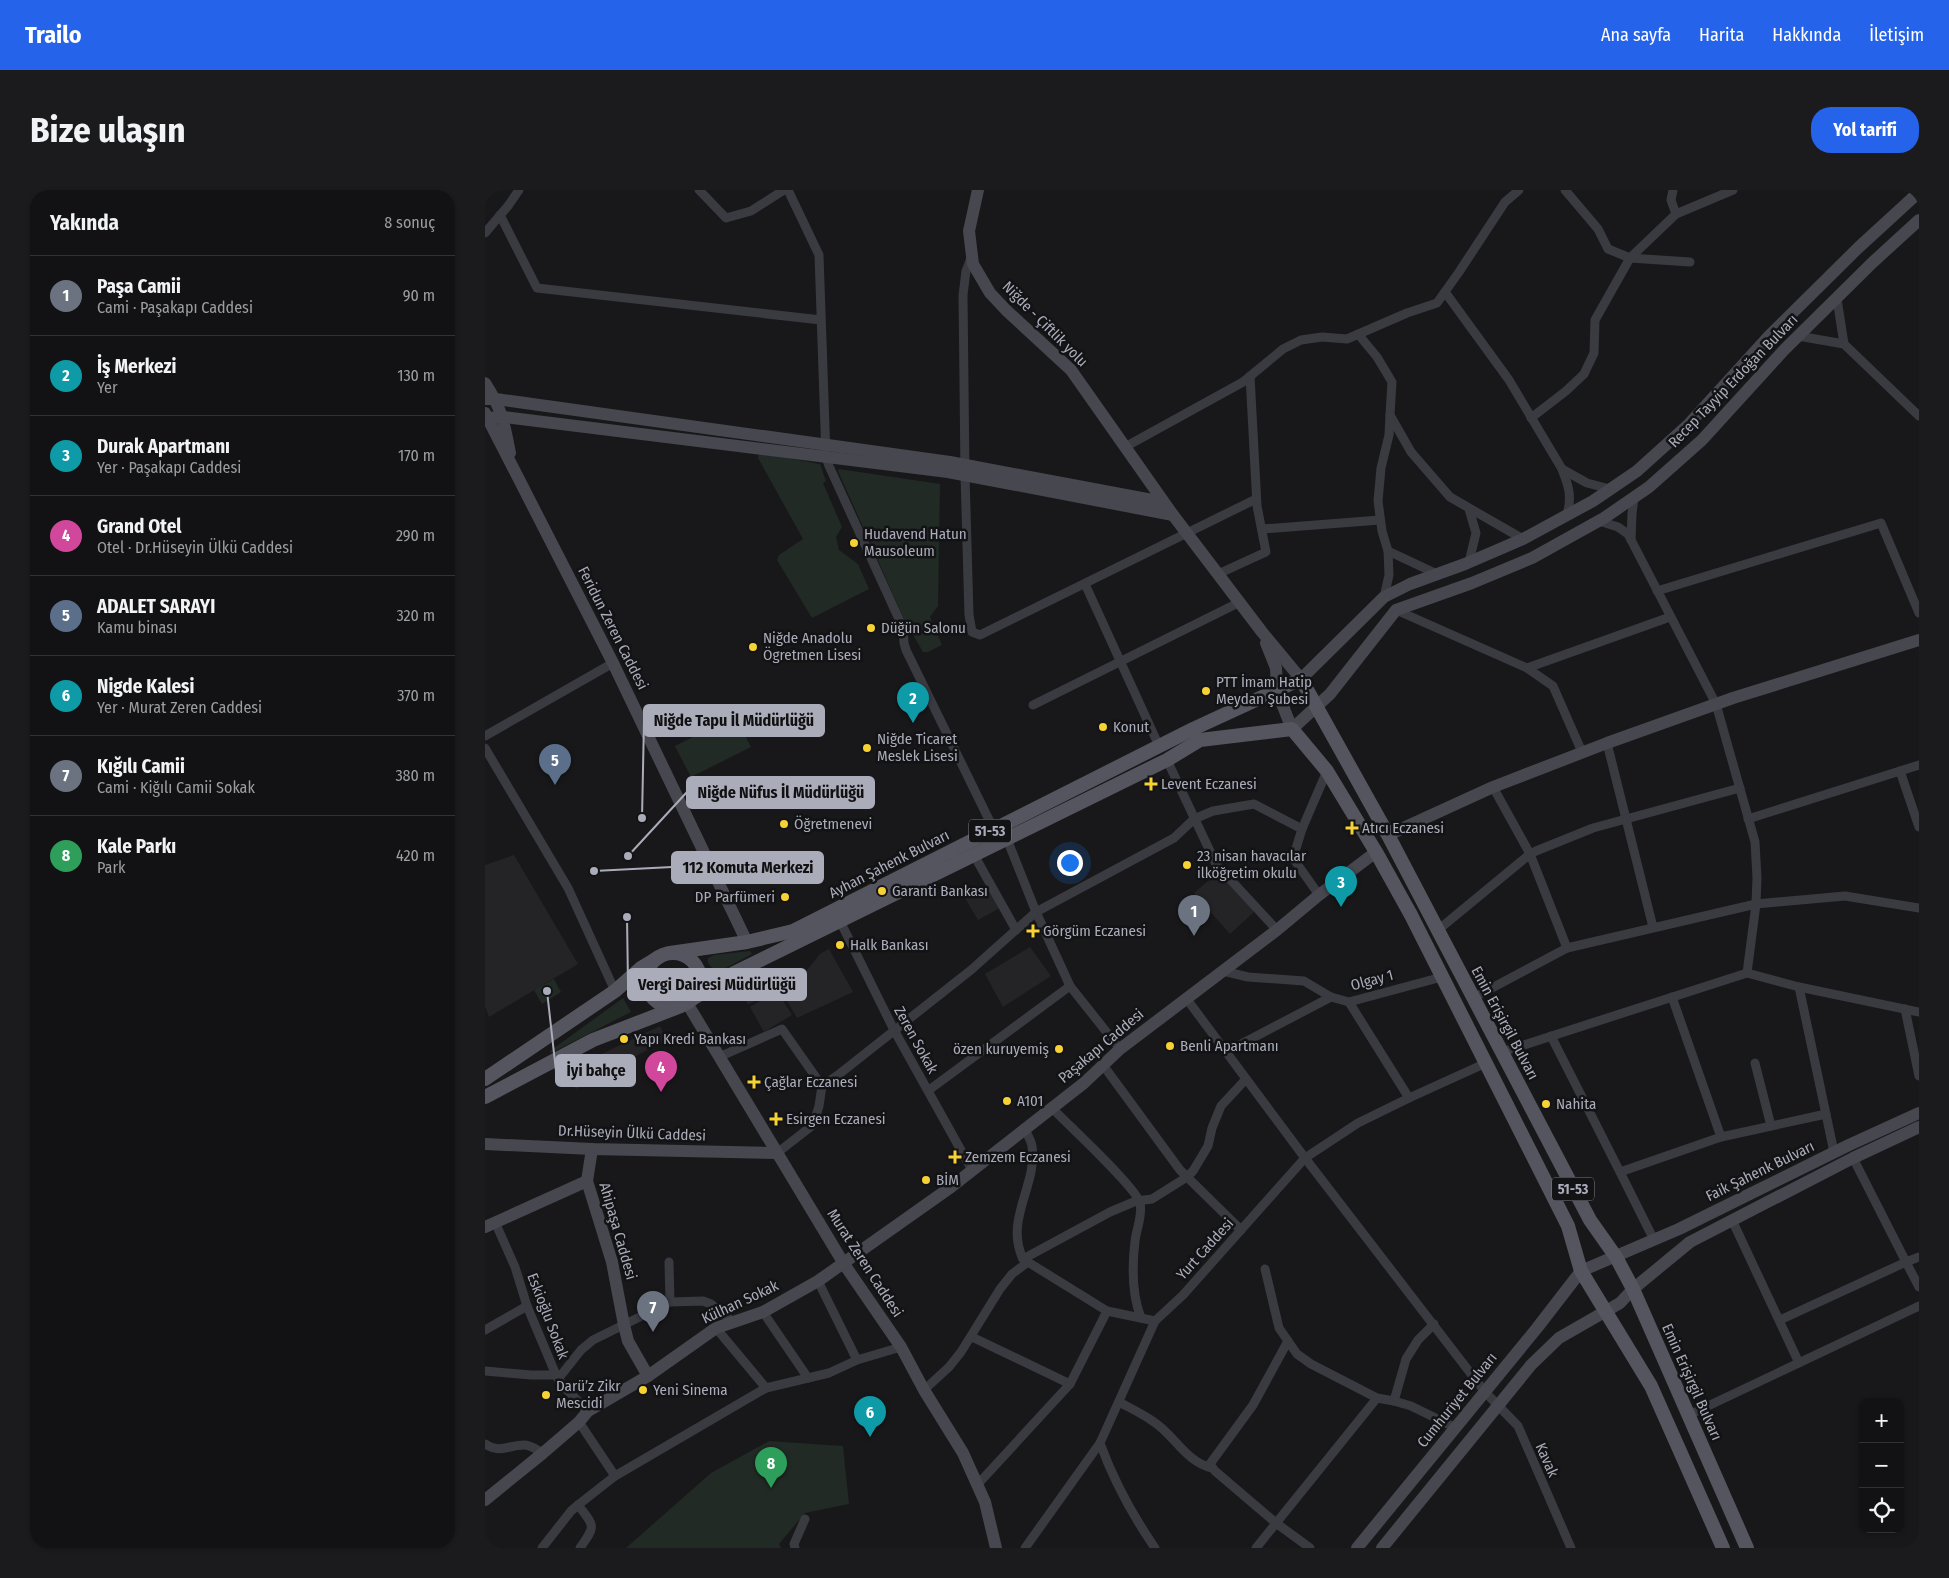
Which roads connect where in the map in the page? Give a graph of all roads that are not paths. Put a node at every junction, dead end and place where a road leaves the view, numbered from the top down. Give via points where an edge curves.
1 (519, 190) edge
2 (699, 190) edge
3 (783, 190) edge
4 (788, 190) edge
5 (1519, 190) edge
6 (1565, 190) edge
7 (1667, 190) edge
8 (1673, 190) edge
9 (1733, 190) edge
10 (977, 191) edge
11 (1919, 192) edge
12 (1671, 200) junction
13 (1676, 214) junction
14 (500, 215) junction
15 (1919, 220) edge
16 (485, 233) edge
17 (972, 256) junction
18 (1630, 258) junction
19 (1689, 262) dead end
20 (1445, 292) junction
21 (1837, 299) junction
22 (821, 320) junction
23 (1358, 334) junction
24 (1798, 336) junction
25 (1844, 344) junction
26 (1250, 376) junction
27 (485, 383) edge
28 (490, 399) edge
29 (1390, 415) junction
30 (1919, 416) edge
31 (486, 417) edge
32 (504, 417) junction
33 (1531, 418) junction
34 (1125, 447) junction
35 (826, 451) junction
36 (512, 465) junction
37 (1562, 469) junction
38 (965, 470) junction
39 (1610, 489) junction
40 (1635, 497) junction
41 (1257, 499) junction
42 (1163, 502) junction
43 (1469, 509) junction
44 (1567, 515) junction
45 (1173, 516) junction
46 (1380, 520) junction
47 (1599, 521) junction
48 (1262, 529) junction
49 (1186, 532) junction
50 (1523, 539) junction
51 (1631, 540) junction
52 (1388, 551) junction
53 (1469, 562) junction
54 (1435, 573) junction
55 (1218, 574) junction
56 (1085, 584) junction
57 (1657, 591) junction
58 (1384, 597) junction
59 (1240, 602) junction
60 (1396, 610) junction
61 (1919, 613) edge
62 (1670, 617) junction
63 (1262, 632) junction
64 (1919, 640) edge
65 (1121, 660) junction
66 (613, 663) junction
67 (1527, 668) junction
68 (1301, 679) junction
69 (1277, 691) junction
70 (1716, 704) junction
71 (1033, 705) dead end
72 (1317, 706) junction
73 (1292, 729) junction
74 (485, 736) edge
75 (1607, 743) junction
76 (1159, 746) junction
77 (485, 748) edge
78 (1582, 752) junction
79 (1167, 760) junction
80 (1919, 765) edge
81 (1327, 771) junction
82 (1900, 771) junction
83 (1493, 787) junction
84 (1740, 788) junction
85 (1194, 819) junction
86 (1626, 819) junction
87 (1749, 819) junction
88 (1919, 827) edge
89 (1302, 829) junction
90 (994, 830) junction
91 (1388, 835) junction
92 (1007, 839) junction
93 (1376, 852) junction
94 (1530, 854) junction
95 (974, 855) junction
96 (1319, 894) junction
97 (1756, 904) junction
98 (1919, 908) edge
99 (1036, 912) junction
100 (840, 921) junction
101 (1653, 927) junction
102 (1016, 930) junction
103 (1277, 930) junction
104 (1438, 930) junction
105 (747, 942) junction
106 (1567, 948) junction
107 (664, 955) junction
108 (1223, 971) junction
109 (1747, 973) junction
110 (1442, 977) junction
111 (1069, 986) junction
112 (1799, 987) junction
113 (615, 991) junction
114 (1331, 997) junction
115 (1672, 997) junction
116 (1186, 998) junction
117 (1473, 998) junction
118 (1349, 1002) junction
119 (687, 1003) junction
120 (1905, 1009) junction
121 (1919, 1012) edge
122 (894, 1030) junction
123 (1551, 1036) junction
124 (1120, 1049) junction
125 (1226, 1052) junction
126 (1501, 1052) junction
127 (719, 1057) junction
128 (1486, 1063) junction
129 (1755, 1063) dead end
130 (1103, 1065) junction
131 (1919, 1076) edge
132 (485, 1079) edge
133 (1247, 1079) junction
134 (822, 1086) junction
135 (929, 1090) junction
136 (485, 1097) edge
137 (1409, 1098) junction
138 (1051, 1107) junction
139 (1919, 1113) edge
140 (1827, 1114) junction
141 (1771, 1126) junction
142 (1919, 1127) edge
143 (1024, 1128) junction
144 (1721, 1137) junction
145 (485, 1144) edge
146 (592, 1149) junction
147 (1834, 1152) junction
148 (777, 1153) junction
149 (1305, 1158) junction
150 (1853, 1158) junction
151 (972, 1170) junction
152 (1620, 1172) junction
153 (1187, 1177) junction
154 (587, 1181) junction
155 (1140, 1201) junction
156 (1732, 1220) junction
157 (490, 1225) edge
158 (1241, 1230) junction
159 (1655, 1240) junction
160 (1615, 1257) junction
161 (1919, 1257) edge
162 (1025, 1261) junction
163 (669, 1262) dead end
164 (1906, 1262) junction
165 (844, 1264) junction
166 (1265, 1269) dead end
167 (1581, 1271) junction
168 (818, 1280) junction
169 (1919, 1287) edge
170 (1633, 1289) junction
171 (670, 1302) junction
172 (527, 1306) junction
173 (1919, 1306) edge
174 (1107, 1311) junction
175 (763, 1312) junction
176 (1604, 1312) junction
177 (1141, 1318) junction
178 (1780, 1320) junction
179 (1155, 1321) junction
180 (733, 1322) junction
181 (1434, 1324) junction
182 (624, 1325) junction
183 (716, 1328) junction
184 (485, 1330) edge
185 (971, 1337) junction
186 (1288, 1341) junction
187 (901, 1347) junction
188 (857, 1360) junction
189 (1799, 1363) junction
190 (485, 1371) edge
191 (648, 1376) junction
192 (557, 1377) junction
193 (807, 1378) junction
194 (1070, 1384) junction
195 (766, 1388) junction
196 (924, 1390) junction
197 (1485, 1392) junction
198 (1377, 1398) junction
199 (1394, 1400) junction
200 (1119, 1402) junction
201 (1498, 1406) junction
202 (588, 1411) junction
203 (1689, 1415) junction
204 (579, 1422) junction
205 (1456, 1428) junction
206 (1100, 1443) junction
207 (485, 1444) edge
208 (543, 1453) junction
209 (1212, 1468) junction
210 (615, 1476) junction
211 (978, 1484) junction
212 (485, 1500) edge
213 (578, 1505) junction
214 (805, 1520) dead end
215 (1276, 1523) junction
216 (542, 1548) edge
217 (580, 1548) edge
218 (795, 1548) edge
219 (996, 1548) edge
220 (1025, 1548) edge
221 (1155, 1548) edge
222 (1256, 1548) edge
223 (1310, 1548) edge
224 (1357, 1548) edge
225 (1382, 1548) edge
226 (1571, 1548) edge
227 (1723, 1548) edge
228 (1747, 1548) edge

1 - 14 street
2 - 3 street via 726,218 751,211
4 - 22 street via 819,255
5 - 20 street via 1505,202
6 - 18 street via 1598,229 1609,248
7 - 12 street
8 - 12 street
9 - 13 street
10 - 17 main road, Niğde - Çiftlik yolu via 969,231
11 - 39 main road, Recep Tayyip Erdoğan Bulvarı via 1769,336 1688,425 1637,471
12 - 13 street
13 - 18 street
14 - 16 street
14 - 22 street via 537,288
15 - 21 main road, Recep Tayyip Erdoğan Bulvarı
17 - 34 main road, Niğde - Çiftlik yolu via 973,264 990,293 1071,370
17 - 38 street via 963,295
18 - 19 street
18 - 33 street via 1595,320 1593,353 1584,374
20 - 23 street via 1437,303
20 - 33 street via 1509,380
21 - 24 main road, Recep Tayyip Erdoğan Bulvarı
21 - 25 street
22 - 35 street
23 - 26 street via 1347,339 1322,337 1301,340 1283,349
23 - 29 street via 1392,382
24 - 25 street
24 - 40 main road, Recep Tayyip Erdoğan Bulvarı via 1702,440
25 - 30 street
26 - 34 street
26 - 41 street
27 - 28 main road
28 - 32 main road
28 - 35 main road
29 - 43 street via 1411,452 1450,497
29 - 46 street via 1381,468
31 - 32 main road
31 - 36 main road, Feridun Zeren Caddesi
32 - 35 main road
32 - 36 main road
33 - 37 street
34 - 42 main road, Niğde - Çiftlik yolu
35 - 38 main road
35 - 90 street via 829,466 903,628 906,650
36 - 66 main road, Feridun Zeren Caddesi
37 - 39 street via 1587,483
37 - 44 street via 1570,491
38 - 42 main road
38 - 45 main road
38 - 56 street via 972,632 980,635
39 - 44 main road, Recep Tayyip Erdoğan Bulvarı
40 - 47 main road, Recep Tayyip Erdoğan Bulvarı
40 - 51 street
41 - 48 street
41 - 49 street
42 - 45 main road, Niğde - Çiftlik yolu
43 - 50 street
43 - 53 street via 1476,533
44 - 50 main road, Recep Tayyip Erdoğan Bulvarı
45 - 49 main road, Niğde - Çiftlik yolu
46 - 48 street
46 - 52 street
47 - 51 street via 1618,527
47 - 60 main road, Recep Tayyip Erdoğan Bulvarı via 1532,558
48 - 55 street via 1267,552
49 - 55 main road, Niğde - Çiftlik yolu
49 - 56 street
50 - 53 main road, Recep Tayyip Erdoğan Bulvarı
51 - 57 street
52 - 54 street
52 - 58 street via 1389,574
53 - 54 main road, Recep Tayyip Erdoğan Bulvarı
54 - 58 main road, Recep Tayyip Erdoğan Bulvarı
55 - 59 main road, Niğde - Çiftlik yolu
56 - 65 street
57 - 61 street via 1881,523
57 - 62 street
58 - 68 main road, Recep Tayyip Erdoğan Bulvarı
59 - 63 main road, Niğde - Çiftlik yolu
59 - 65 street
60 - 67 street
60 - 72 main road, Recep Tayyip Erdoğan Bulvarı
62 - 67 street
62 - 70 street
63 - 68 main road
63 - 69 main road via 1276,668
64 - 70 main road
65 - 71 street
65 - 76 street
66 - 74 street
66 - 105 main road, Feridun Zeren Caddesi
67 - 78 street via 1553,686
68 - 69 main road, Ayhan Şahenk Bulvarı / 51-53
68 - 72 main road, Emin Erişirgil Bulvarı / 51-53
69 - 73 main road
69 - 76 main road, Ayhan Şahenk Bulvarı / 51-53
70 - 75 main road
70 - 84 street
72 - 73 main road, Recep Tayyip Erdoğan Bulvarı
72 - 91 main road, Emin Erişirgil Bulvarı / 51-53
73 - 79 main road, Ayhan Şahenk Bulvarı / 51-53 via 1200,740
73 - 81 main road, 51-53
75 - 78 main road
75 - 86 street
76 - 90 main road, Ayhan Şahenk Bulvarı / 51-53
77 - 113 street via 568,888
78 - 83 main road
79 - 85 street
79 - 92 main road, Ayhan Şahenk Bulvarı / 51-53
80 - 82 street
81 - 89 street
81 - 93 main road, 51-53
82 - 87 street
82 - 88 street
83 - 91 main road
83 - 94 street
84 - 86 street
84 - 87 street
85 - 89 street via 1254,804
85 - 99 street via 1174,838
85 - 103 street via 1216,864
86 - 94 street via 1593,828
86 - 101 street
87 - 97 street via 1755,842
89 - 96 street via 1293,858
90 - 105 main road, Ayhan Şahenk Bulvarı / 51-53 via 793,932
91 - 104 main road, Emin Erişirgil Bulvarı / 51-53
92 - 95 main road, Ayhan Şahenk Bulvarı / 51-53
92 - 99 street
93 - 96 main road, Paşakapı Caddesi
93 - 110 main road, 51-53
94 - 104 street
94 - 106 street
95 - 100 main road, Ayhan Şahenk Bulvarı / 51-53
95 - 102 street
96 - 103 main road, Paşakapı Caddesi
97 - 98 street via 1845,896
97 - 101 street
97 - 109 street
99 - 102 street
99 - 111 street
100 - 119 main road, Ayhan Şahenk Bulvarı / 51-53 via 734,973
100 - 122 street, Zeren Sokak
101 - 106 street
102 - 122 street
103 - 108 main road, Paşakapı Caddesi
104 - 117 main road, Emin Erişirgil Bulvarı / 51-53
105 - 107 main road, Ayhan Şahenk Bulvarı / 51-53
106 - 117 street
107 - 113 main road, 51-53 via 641,968
107 - 119 main road via 682,954 698,971 699,988
107 - 119 main road via 647,971 647,991 661,1005 668,1007
108 - 114 street, Olgay 1 via 1247,977 1304,981
108 - 116 main road, Paşakapı Caddesi
109 - 112 street
109 - 115 street
110 - 118 street, Olgay 1
110 - 128 main road, 51-53
111 - 124 street
111 - 135 street
112 - 120 street
112 - 140 street
113 - 132 main road, 51-53
114 - 118 street, Olgay 1
114 - 125 street
115 - 123 street
115 - 144 street
116 - 124 main road, Paşakapı Caddesi
116 - 125 street, Kavak
117 - 126 main road, Emin Erişirgil Bulvarı / 51-53
118 - 137 street
119 - 127 main road, Murat Zeren Caddesi
119 - 136 main road, 51-53 via 593,1040
120 - 121 street
120 - 131 street
122 - 134 street
122 - 135 street, Zeren Sokak
123 - 126 street
123 - 152 street
124 - 130 main road, Paşakapı Caddesi
125 - 133 street, Kavak
126 - 160 main road, Emin Erişirgil Bulvarı / 51-53 via 1590,1220
127 - 134 street via 781,1029
127 - 148 main road, Murat Zeren Caddesi
128 - 137 street, Yurt Caddesi
128 - 167 main road, 51-53 via 1568,1226
129 - 141 street
130 - 138 main road, Paşakapı Caddesi
130 - 153 street
133 - 149 street, Kavak
133 - 153 street via 1221,1106 1208,1146
134 - 148 street via 813,1125
135 - 151 street, Zeren Sokak
137 - 149 street, Yurt Caddesi via 1358,1123
138 - 143 main road, Paşakapı Caddesi
138 - 155 street
139 - 147 main road, Faik Şahenk Bulvarı
140 - 141 street
140 - 147 street
141 - 144 street
142 - 150 main road, Faik Şahenk Bulvarı
143 - 151 main road, Paşakapı Caddesi
143 - 162 street via 1032,1144 1033,1160 1016,1230 1017,1247
144 - 152 street
145 - 146 main road, Dr.Hüseyin Ülkü Caddesi
146 - 148 main road, Dr.Hüseyin Ülkü Caddesi
146 - 154 main road, Ahipaşa Caddesi
147 - 159 main road, Faik Şahenk Bulvarı
148 - 165 main road, Murat Zeren Caddesi
149 - 158 street, Yurt Caddesi
149 - 181 street, Kavak
150 - 156 main road, Faik Şahenk Bulvarı
150 - 164 street
151 - 165 main road, Paşakapı Caddesi
152 - 159 street
153 - 155 street via 1152,1199
153 - 158 street
154 - 157 main road
154 - 182 main road, Ahipaşa Caddesi via 612,1262
155 - 162 street via 1110,1212
155 - 177 street via 1133,1268
156 - 170 main road, Faik Şahenk Bulvarı via 1690,1242
156 - 178 street
157 - 172 street, Eskioğlu Sokak via 515,1267
158 - 179 street, Yurt Caddesi
159 - 160 main road, Faik Şahenk Bulvarı
160 - 167 main road, Faik Şahenk Bulvarı
160 - 170 main road, Emin Erişirgil Bulvarı / 51-53
161 - 164 street
162 - 174 street
162 - 185 street via 1000,1289
163 - 171 street
164 - 169 street
164 - 178 street
165 - 168 main road, Külhan Sokak
165 - 187 main road, Murat Zeren Caddesi
166 - 186 street via 1279,1328
167 - 176 main road, 51-53
167 - 197 main road, Cumhuriyet Bulvarı
168 - 175 main road, Külhan Sokak
168 - 188 street
170 - 176 main road, Faik Şahenk Bulvarı via 1620,1303
170 - 203 main road, Emin Erişirgil Bulvarı / 51-53
171 - 180 street via 711,1304
171 - 182 street
172 - 184 street
172 - 192 street, Eskioğlu Sokak
173 - 189 street
174 - 177 street
174 - 194 street
175 - 180 main road, Külhan Sokak
175 - 193 street
176 - 201 main road via 1559,1338 1531,1365
176 - 227 main road, 51-53 via 1651,1386
177 - 179 street
178 - 189 street
179 - 200 street, Yurt Caddesi
180 - 183 main road, Külhan Sokak
181 - 197 street, Kavak
181 - 199 street via 1406,1359
182 - 191 main road, Ahipaşa Caddesi via 628,1342
182 - 192 street via 593,1340
183 - 191 main road, Külhan Sokak
183 - 195 street
185 - 194 street
185 - 196 street via 949,1367
186 - 198 street via 1297,1354 1311,1364
186 - 209 street via 1253,1405 1210,1464
187 - 188 street
187 - 196 main road, Murat Zeren Caddesi
188 - 193 street via 829,1373
189 - 203 street
190 - 192 street
191 - 202 main road, Külhan Sokak
192 - 202 street, Eskioğlu Sokak
193 - 195 street
194 - 211 street
195 - 210 street
196 - 211 main road, Murat Zeren Caddesi
197 - 201 street, Kavak
197 - 205 main road, Cumhuriyet Bulvarı
198 - 199 street
198 - 215 street
199 - 205 street
200 - 206 street, Yurt Caddesi
200 - 209 street via 1154,1422 1192,1459
201 - 225 main road
201 - 226 street, Kavak via 1518,1426
202 - 204 main road, Külhan Sokak
203 - 228 main road, Emin Erişirgil Bulvarı / 51-53
204 - 208 main road, Külhan Sokak
204 - 210 street
205 - 224 main road, Cumhuriyet Bulvarı
206 - 220 street, Yurt Caddesi
206 - 221 street via 1144,1533
207 - 208 street via 501,1450 523,1445
208 - 212 main road, Külhan Sokak
209 - 215 street
210 - 213 street
211 - 219 main road, Murat Zeren Caddesi
213 - 216 street
213 - 217 street via 592,1526
214 - 218 street
215 - 222 street
215 - 223 street

